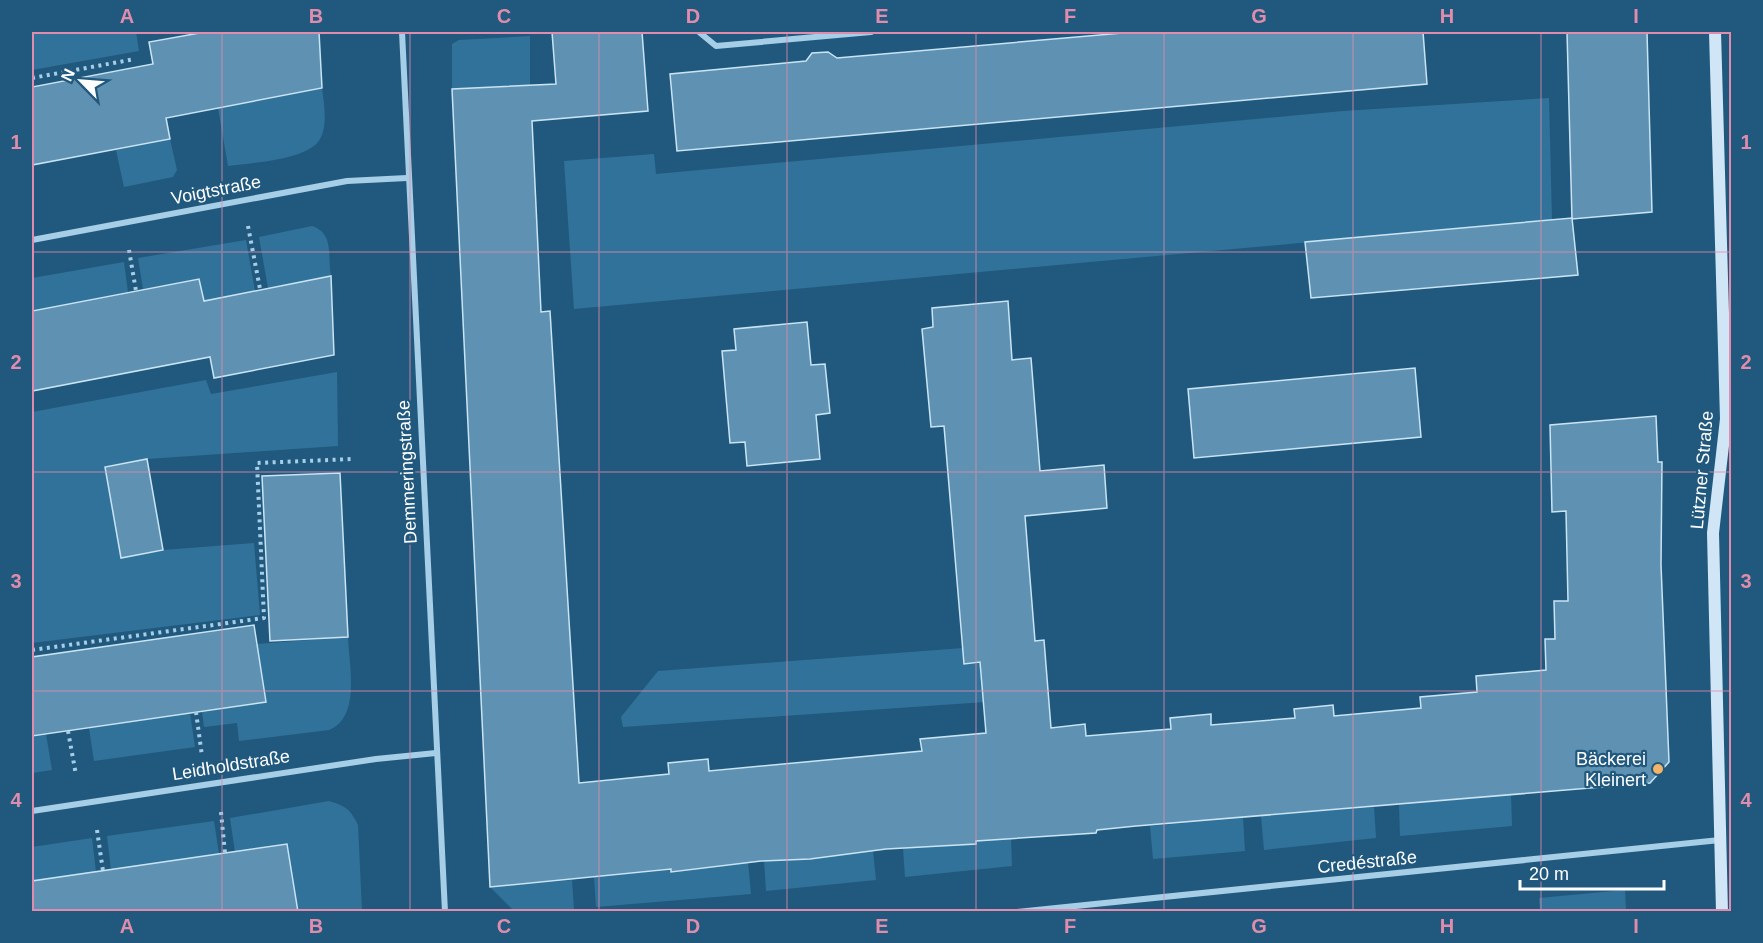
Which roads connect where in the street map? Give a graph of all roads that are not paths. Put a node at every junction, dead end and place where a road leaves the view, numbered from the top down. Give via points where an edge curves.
1 (402, 32) edge
2 (699, 32) edge
3 (871, 32) edge
4 (1715, 32) edge
5 (407, 178) junction
6 (32, 240) edge
7 (436, 753) junction
8 (32, 811) edge
9 (1720, 840) junction
10 (445, 912) edge
11 (1017, 912) edge
12 (1722, 912) edge

1 - 5 street, Demmeringstraße
2 - 3 street via 716,46
4 - 9 main road, Lützner Straße via 1726,419 1713,533
5 - 6 street, Voigtstraße via 347,181
5 - 7 street, Demmeringstraße
7 - 8 street, Leidholdstraße via 366,760
7 - 10 street, Demmeringstraße
9 - 11 street, Credéstraße
9 - 12 main road, Lützner Straße

